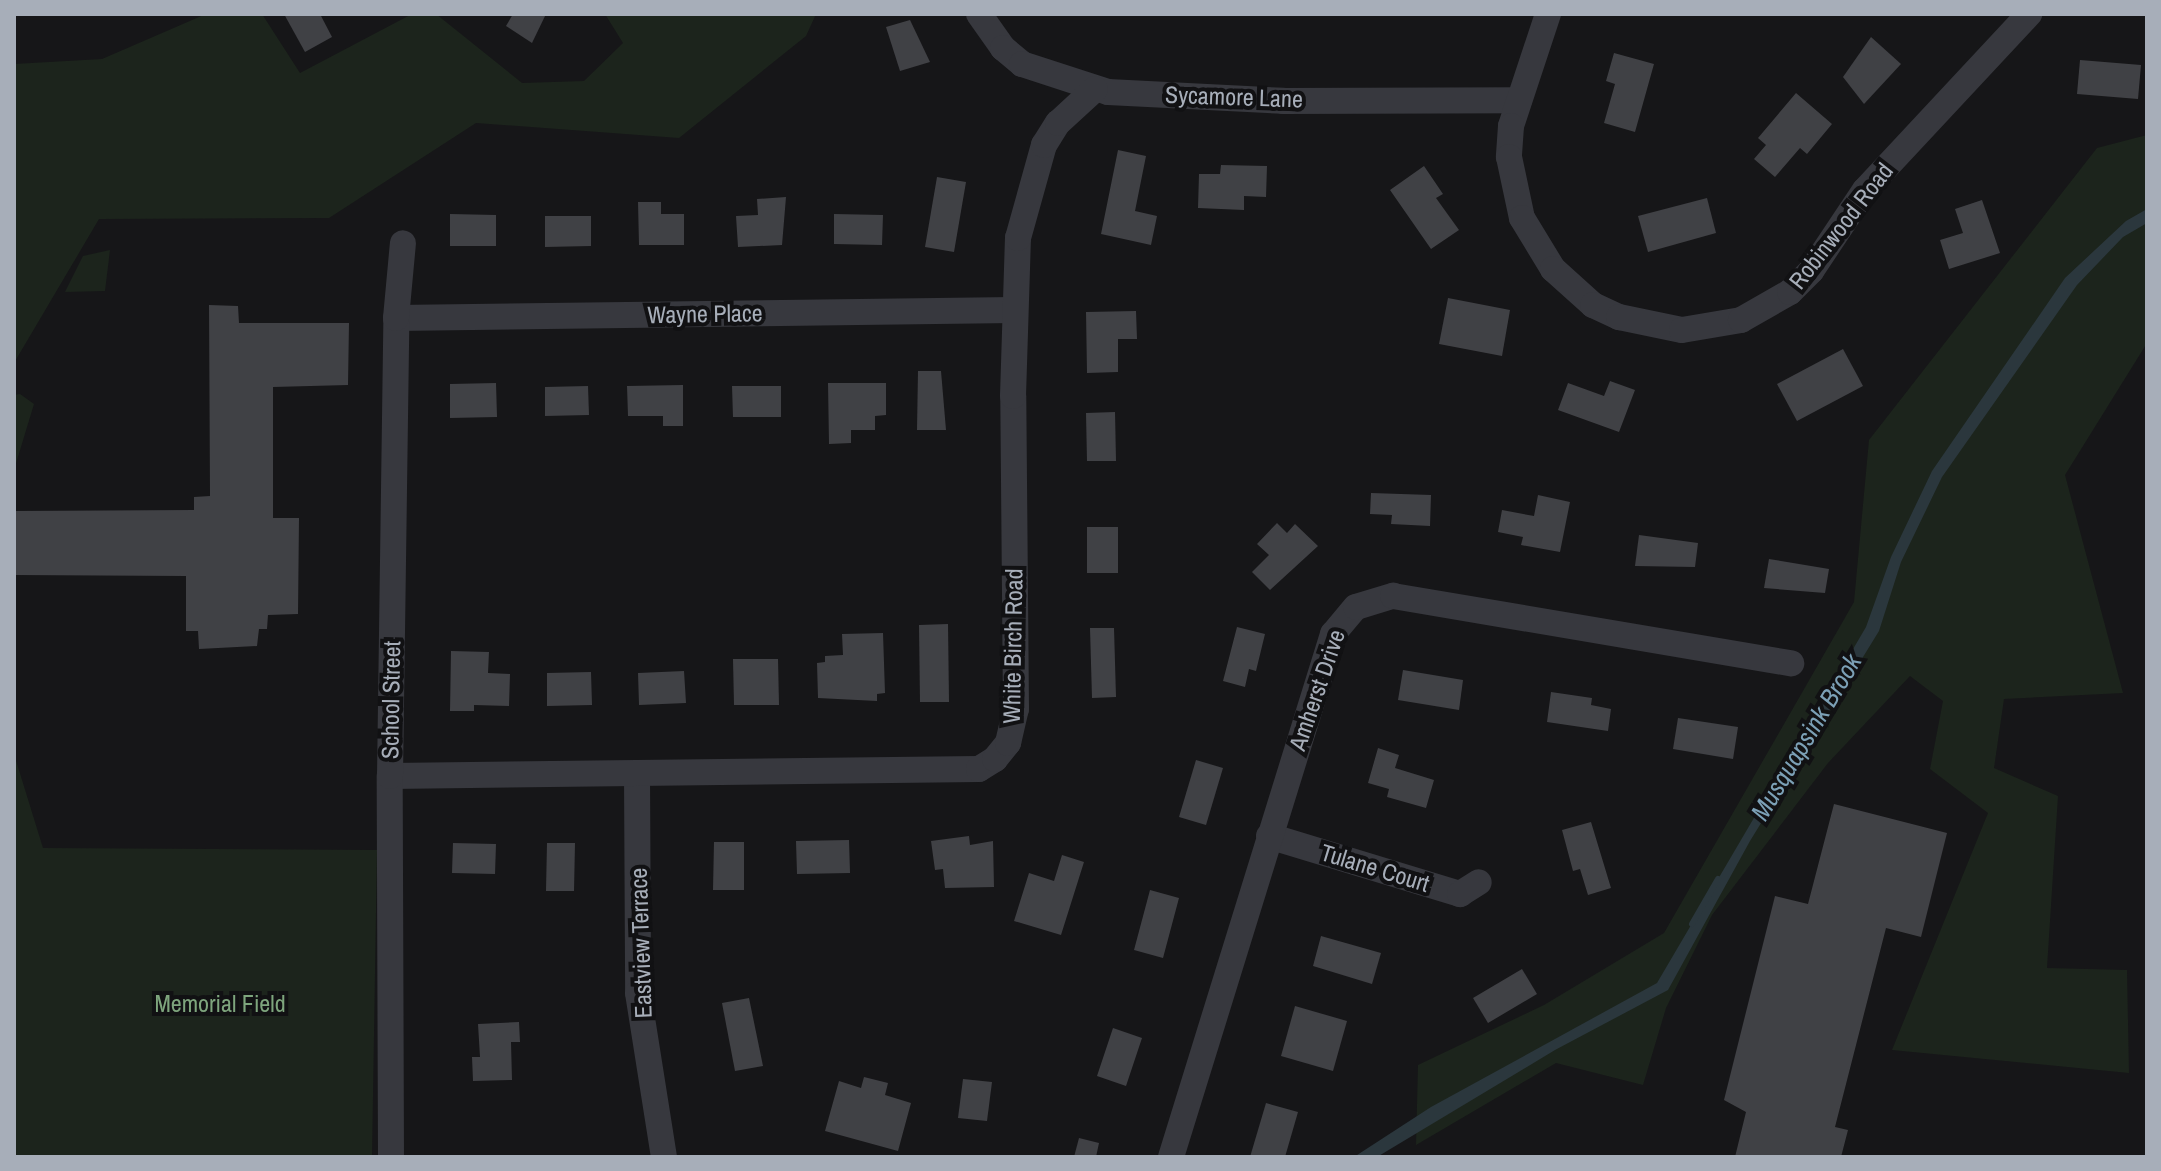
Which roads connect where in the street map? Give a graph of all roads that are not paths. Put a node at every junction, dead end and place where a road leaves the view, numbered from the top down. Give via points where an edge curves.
1 (979, 14) edge
2 (1548, 14) edge
3 (2029, 14) edge
4 (1095, 89) junction
5 (1519, 100) junction
6 (403, 243) dead end
7 (1014, 310) junction
8 (396, 318) junction
9 (1791, 663) dead end
10 (637, 775) junction
11 (390, 776) junction
12 (1269, 836) junction
13 (1479, 882) dead end
14 (391, 1157) edge
15 (664, 1157) edge
16 (1171, 1157) edge

1 - 4 street, Sycamore Lane via 1022,64
2 - 5 street, Robinwood Road
3 - 5 street, Robinwood Road via 1865,190 1811,271 1790,292 1767,308 1713,327 1682,330 1619,317 1583,297 1553,269 1522,218 1513,188 1511,126
4 - 5 street, Sycamore Lane via 1283,101
4 - 7 street, White Birch Road via 1058,123 1034,170 1018,238
6 - 8 street, School Street
7 - 8 street, Wayne Place
7 - 10 street, White Birch Road via 1016,709 1008,743 979,769
8 - 11 street, School Street
9 - 12 street, Amherst Drive via 1393,596 1373,599 1356,607 1333,634
10 - 11 street, White Birch Road
10 - 15 street, Eastview Terrace via 638,993
11 - 14 street, School Street
12 - 13 street, Tulane Court via 1460,894
12 - 16 street, Amherst Drive

